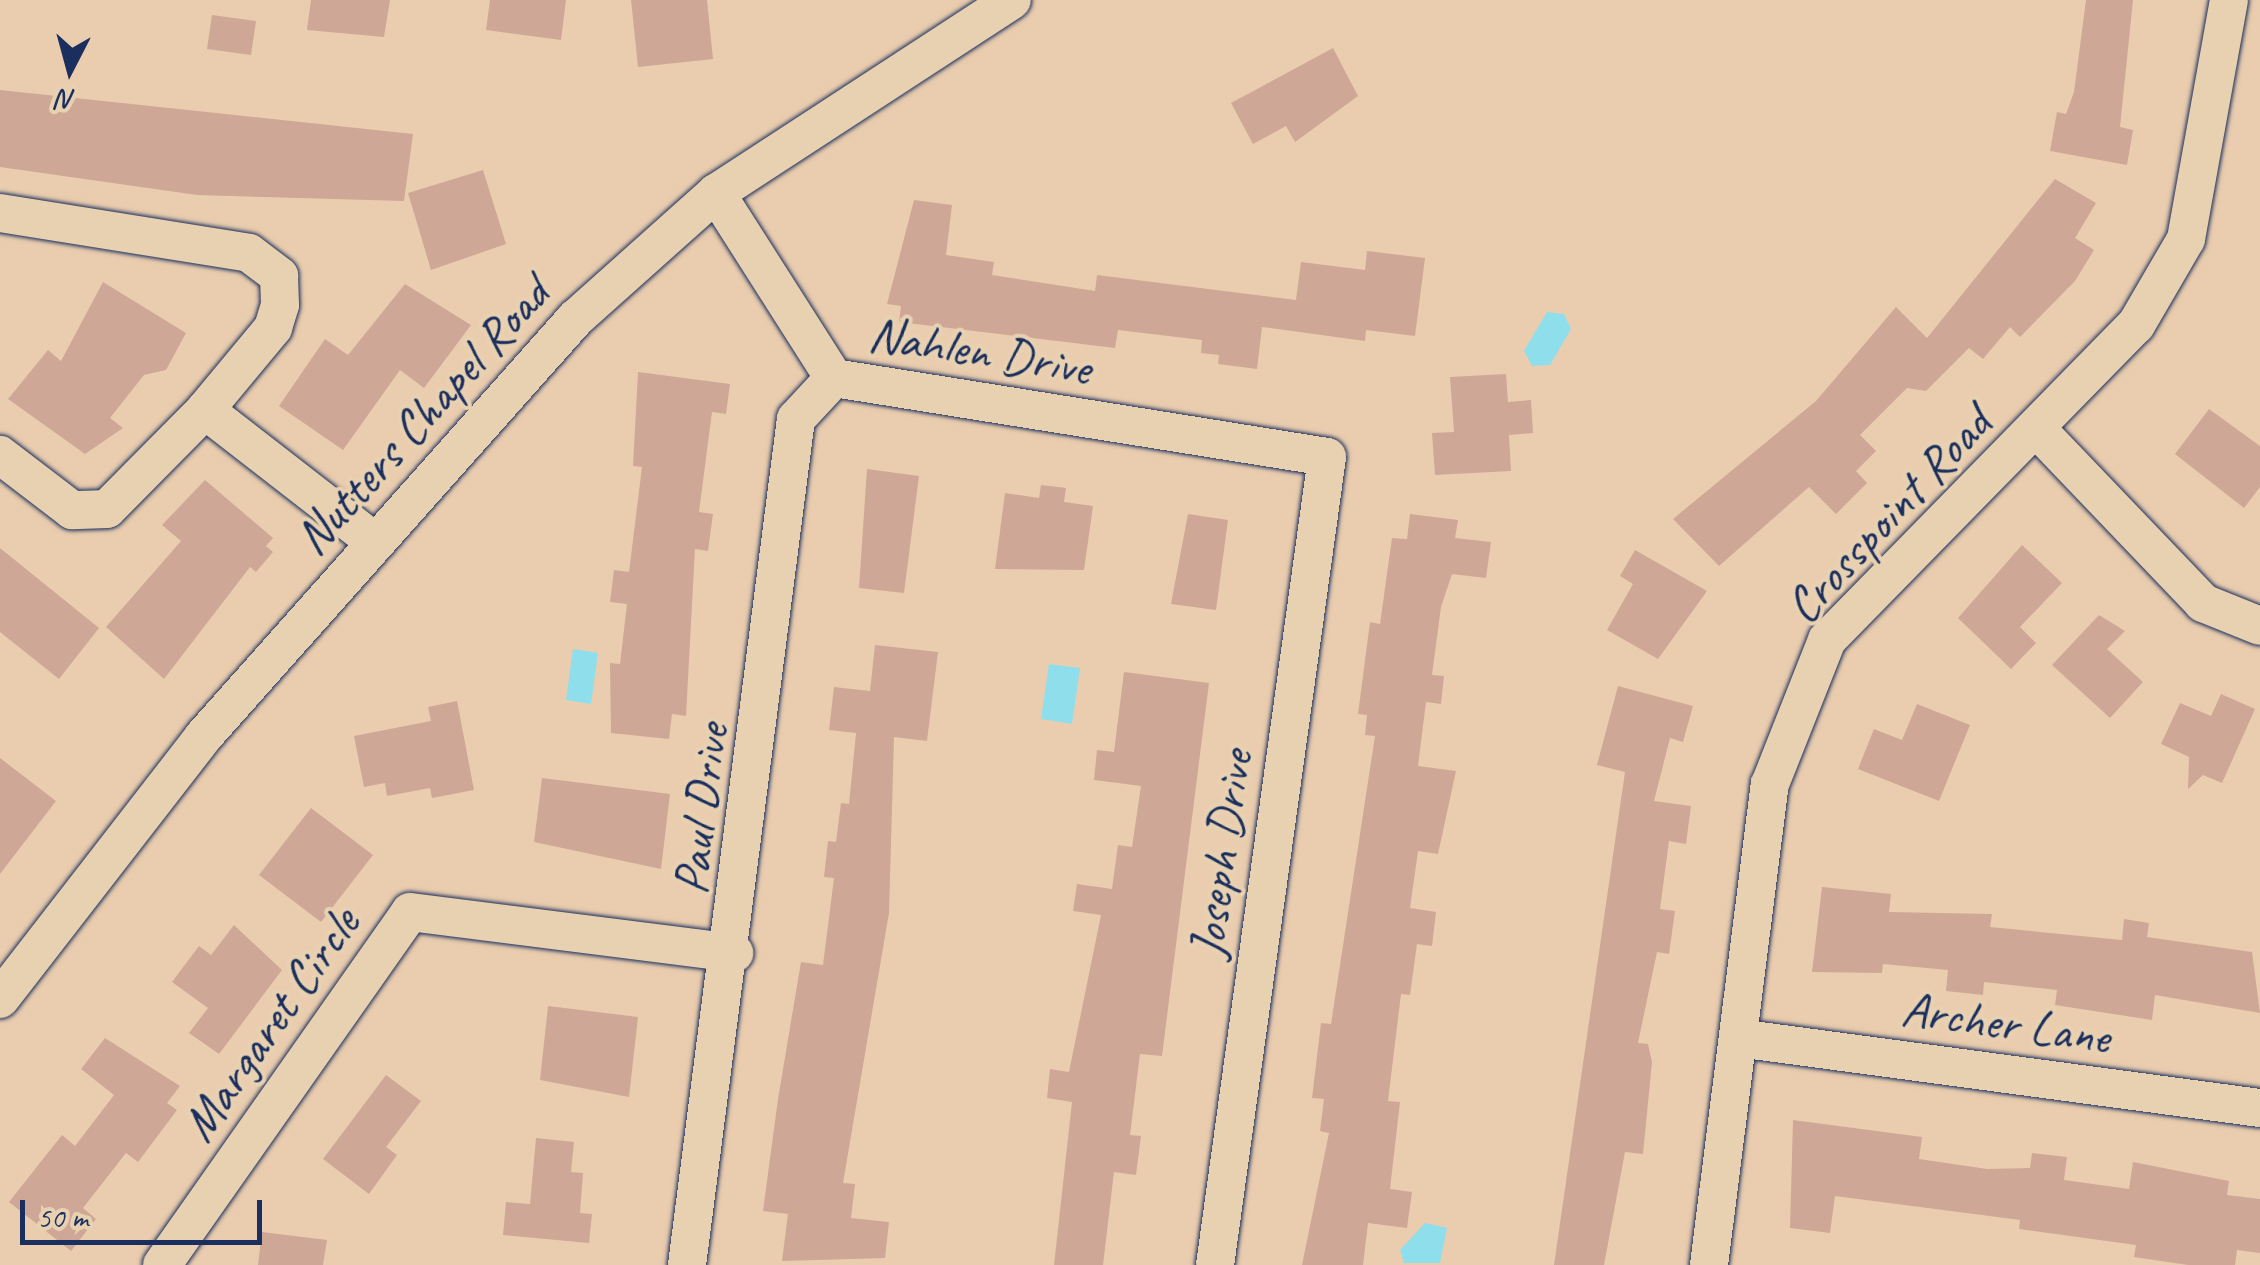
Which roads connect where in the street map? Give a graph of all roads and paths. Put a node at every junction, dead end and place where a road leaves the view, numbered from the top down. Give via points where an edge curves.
1 (1012, 0) edge
2 (2229, 0) edge
3 (716, 193) junction
4 (0, 212) edge
5 (834, 378) junction
6 (205, 410) junction
7 (2036, 428) junction
8 (0, 455) edge
9 (1326, 457) joint
10 (374, 542) junction
11 (2260, 626) edge
12 (734, 953) junction
13 (5, 981) edge
14 (1738, 1038) junction
15 (2260, 1108) edge
16 (162, 1265) edge
17 (687, 1265) edge
18 (1215, 1265) edge
19 (1709, 1265) edge

1 - 3 street, Nutters Chapel Road
2 - 7 street, Crosspoint Road via 2186,238 2136,324
3 - 5 street, Nahlen Drive
3 - 10 street, Nutters Chapel Road via 574,318
4 - 6 street via 250,253 279,276 273,328
5 - 9 street, Nahlen Drive
5 - 12 street, Paul Drive via 796,419
6 - 8 street via 107,508 72,510
6 - 10 street
7 - 11 street via 2202,603
7 - 14 street, Crosspoint Road via 1826,640 1770,784
9 - 18 street, Joseph Drive
10 - 13 street, Nutters Chapel Road
12 - 16 street, Margaret Circle via 410,912
12 - 17 street, Paul Drive
14 - 15 street, Archer Lane
14 - 19 street, Crosspoint Road

